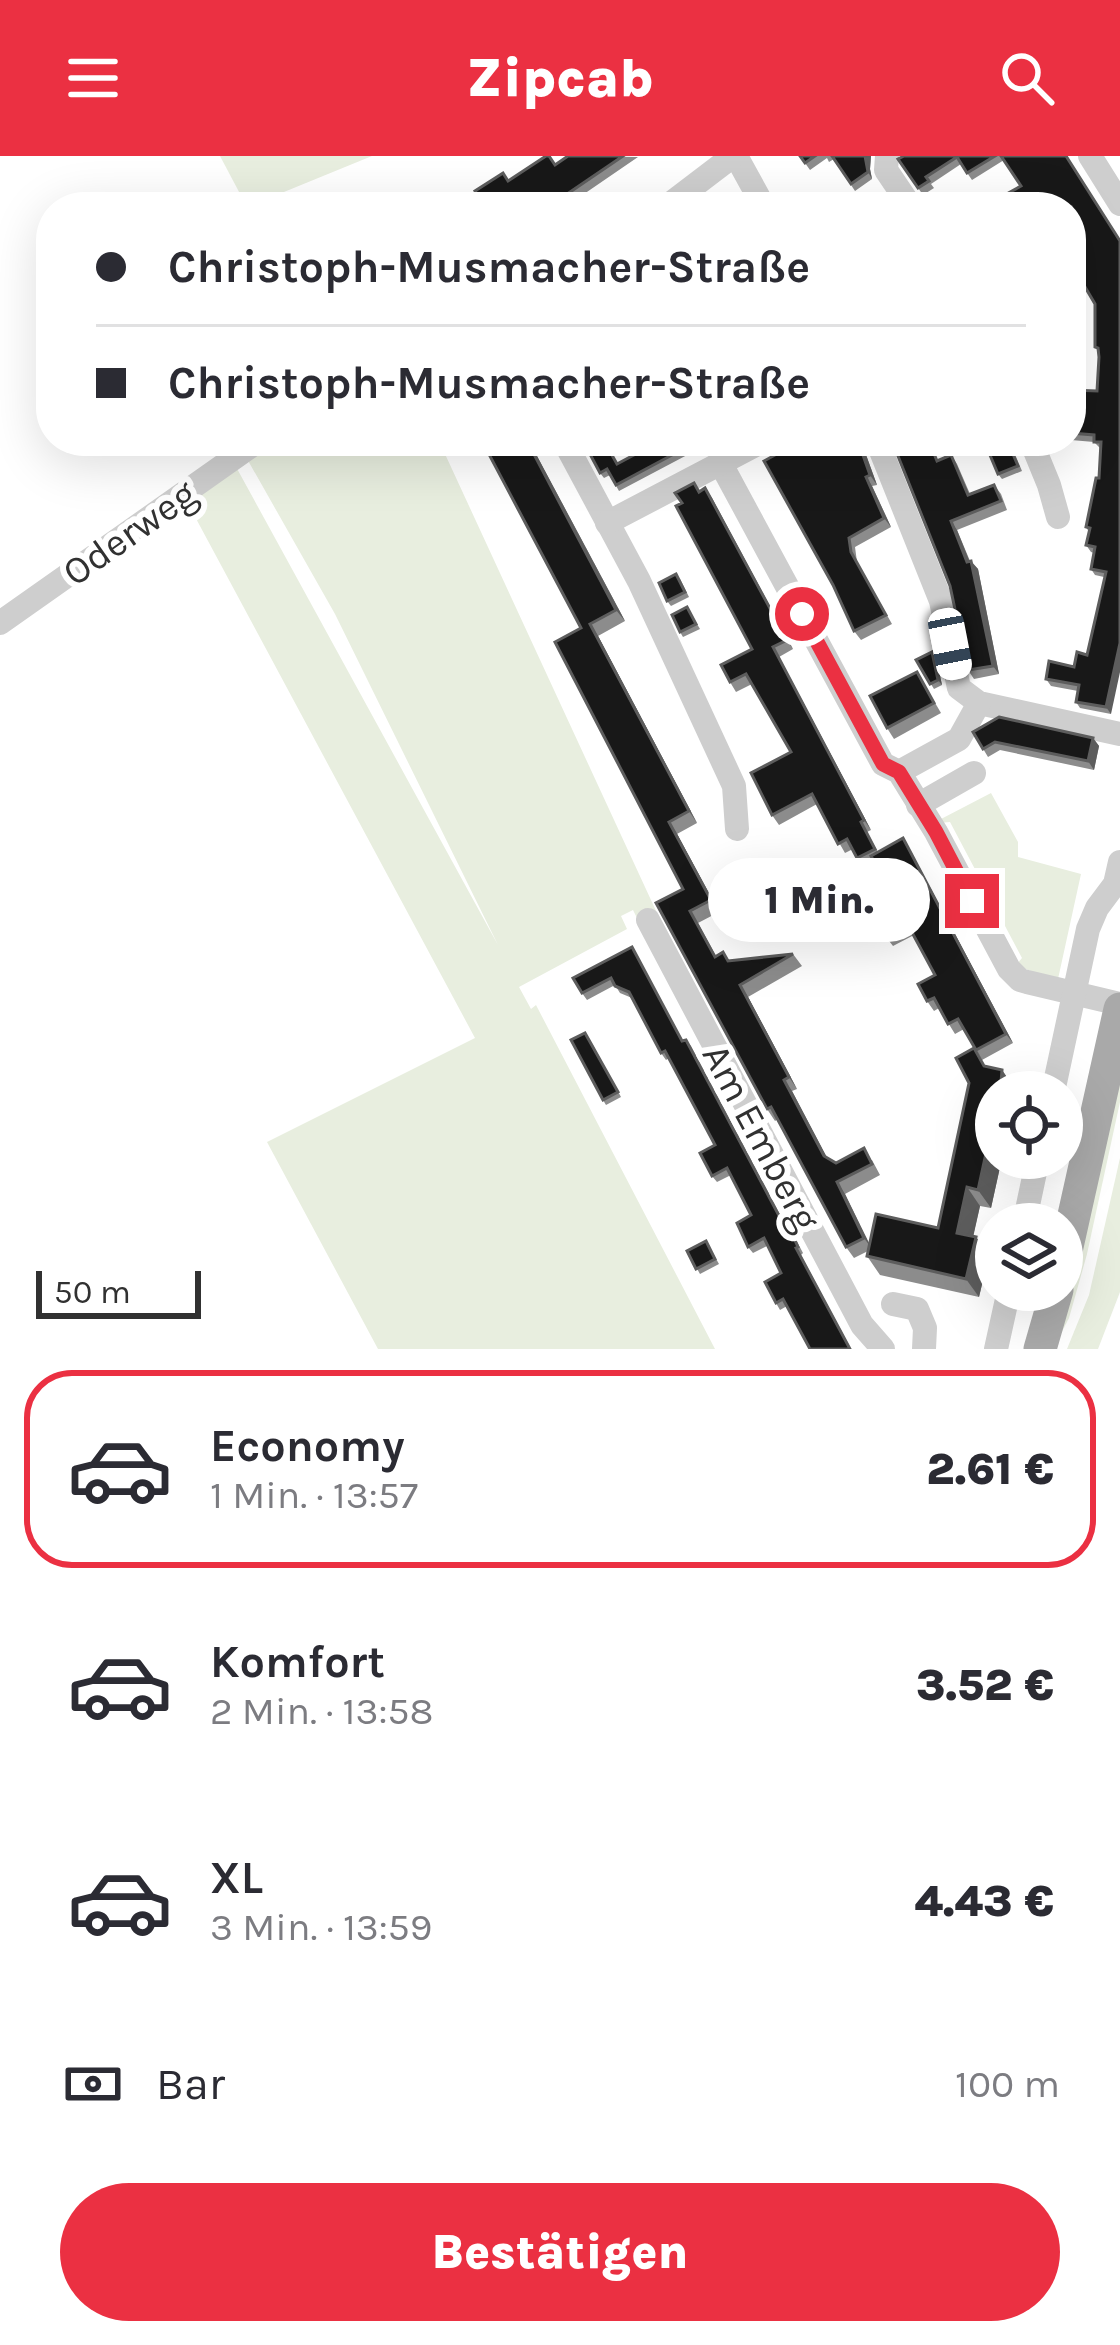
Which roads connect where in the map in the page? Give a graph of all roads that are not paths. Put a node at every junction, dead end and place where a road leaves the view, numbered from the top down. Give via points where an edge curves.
1 (734, 156) edge
2 (887, 156) edge
3 (1090, 156) edge
4 (686, 192) edge
5 (755, 192) edge
6 (901, 192) edge
7 (1120, 204) edge
8 (237, 456) edge
9 (572, 456) edge
10 (714, 456) edge
11 (722, 456) edge
12 (884, 456) edge
13 (1037, 456) edge
14 (1058, 518) dead end
15 (607, 523) junction
16 (0, 622) edge
17 (979, 703) junction
18 (1120, 734) edge
19 (899, 772) junction
20 (974, 773) dead end
21 (917, 805) junction
22 (737, 829) dead end
23 (1120, 862) edge
24 (648, 920) dead end
25 (1075, 994) junction
26 (1120, 1006) edge
27 (1058, 1071) edge
28 (1077, 1203) edge
29 (892, 1304) dead end
30 (1004, 1311) edge
31 (1051, 1311) edge
32 (884, 1349) edge
33 (924, 1349) edge
34 (996, 1349) edge
35 (1040, 1349) edge

1 - 4 street
1 - 5 street
2 - 6 street
3 - 7 street
8 - 16 street, Oderweg
9 - 15 street
10 - 15 street
11 - 19 street via 883,764
12 - 17 street via 941,601 958,688
13 - 14 street
15 - 22 street via 734,786
17 - 18 street
17 - 19 street via 959,739
19 - 21 street
20 - 21 street
21 - 25 street via 1009,969
23 - 25 street via 1088,928
24 - 32 street, Am Emberg via 862,1325
25 - 26 street
25 - 27 street
26 - 28 main road
29 - 33 street via 917,1310
30 - 34 street
31 - 35 main road

